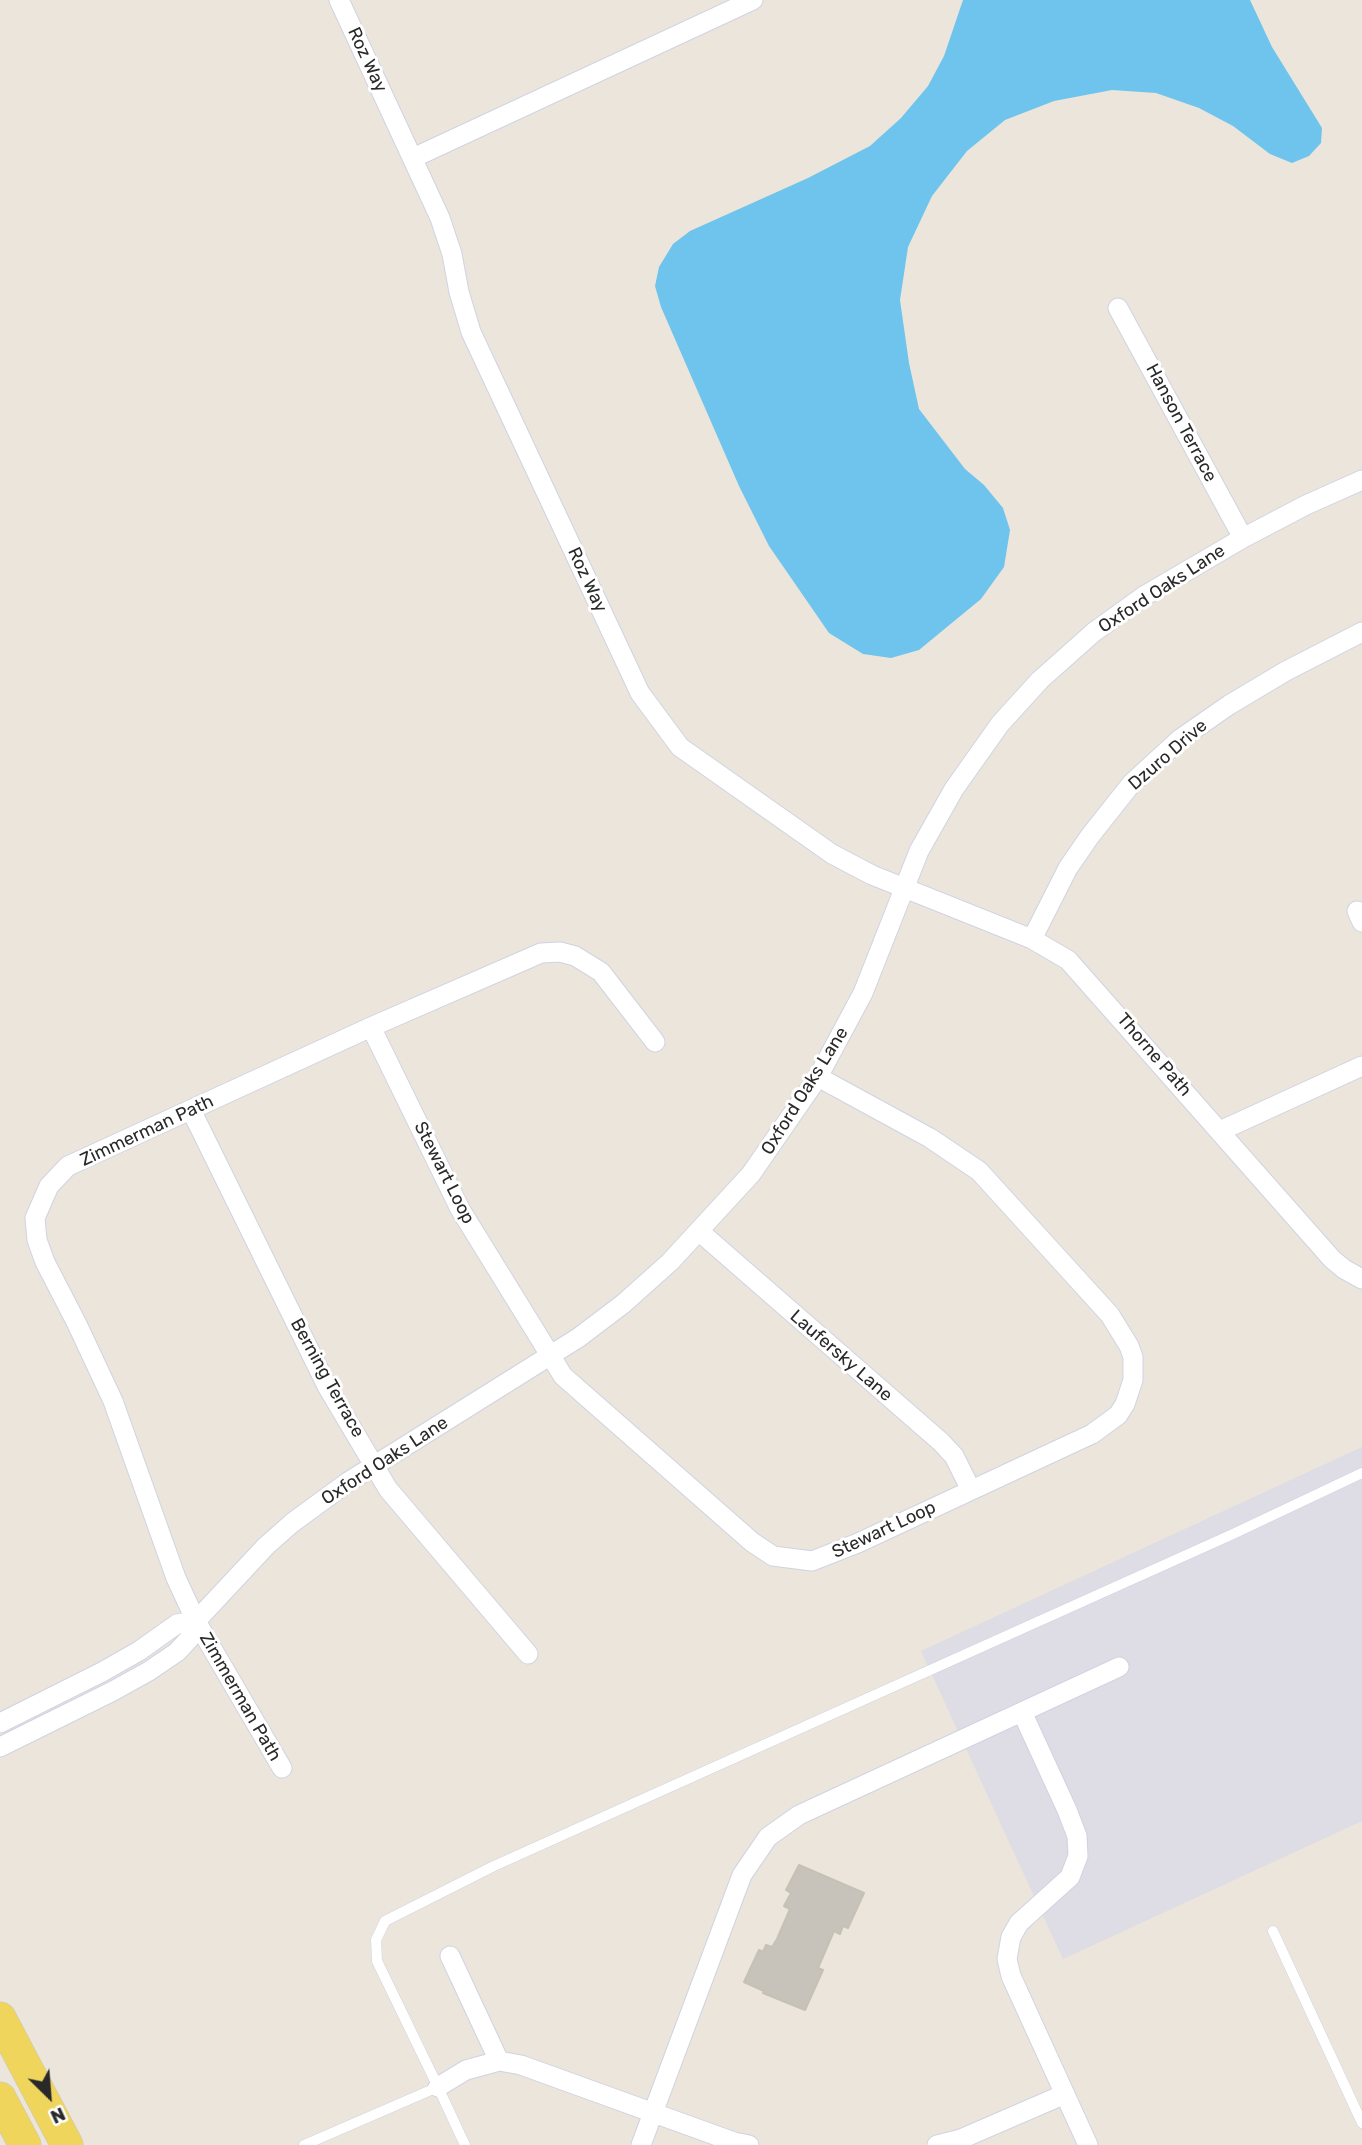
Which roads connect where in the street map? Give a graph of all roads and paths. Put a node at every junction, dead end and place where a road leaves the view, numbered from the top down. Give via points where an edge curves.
1 (340, 0) edge
2 (753, 0) edge
3 (413, 158) junction
4 (1118, 308) dead end
5 (1362, 480) edge
6 (1243, 538) junction
7 (1362, 632) edge
8 (904, 888) junction
9 (1032, 939) junction
10 (371, 1027) junction
11 (655, 1042) dead end
12 (1362, 1066) edge
13 (818, 1076) junction
14 (191, 1110) junction
15 (1220, 1131) junction
16 (700, 1231) junction
17 (1362, 1279) edge
18 (551, 1356) junction
19 (375, 1465) junction
20 (1362, 1473) edge
21 (971, 1490) junction
22 (196, 1620) junction
23 (528, 1654) dead end
24 (1119, 1667) dead end
25 (60, 1693) junction
26 (1022, 1712) junction
27 (70, 1713) junction
28 (0, 1723) edge
29 (0, 1747) edge
30 (282, 1768) dead end
31 (1273, 1931) dead end
32 (450, 1956) dead end
33 (0, 2018) edge
34 (499, 2061) junction
35 (438, 2087) junction
36 (1065, 2094) junction
37 (0, 2098) edge
38 (653, 2112) junction
39 (1362, 2123) edge
40 (25, 2145) edge
41 (67, 2145) edge
42 (304, 2145) edge
43 (465, 2145) edge
44 (641, 2145) edge
45 (749, 2145) edge
46 (937, 2145) edge
47 (1088, 2145) edge

1 - 3 street, Roz Way
2 - 3 street
3 - 8 street, Roz Way via 440,218 471,332 646,702 680,747 832,854
4 - 6 street, Hanson Terrace
5 - 6 street, Oxford Oaks Lane
6 - 8 street, Oxford Oaks Lane via 1136,602 1040,680 1000,724 954,789 919,850
7 - 9 street, Dzuro Drive via 1229,705 1180,739 1132,783 1069,868
8 - 9 street, Thorne Path
8 - 13 street, Oxford Oaks Lane via 863,993
9 - 15 street, Thorne Path via 1068,960 1087,979
10 - 11 street, Zimmerman Path via 526,957 561,952 601,972
10 - 14 street, Zimmerman Path
10 - 18 street, Stewart Loop via 460,1209
12 - 15 street
13 - 16 street, Oxford Oaks Lane via 768,1152
13 - 21 street, Stewart Loop via 930,1138 979,1171 1110,1315 1129,1346 1133,1380 1118,1415 1092,1434
14 - 19 street, Berning Terrace via 328,1388
14 - 22 street, Zimmerman Path via 68,1166 49,1186 35,1218 45,1262 113,1401 176,1578
15 - 17 street, Thorne Path via 1332,1259
16 - 18 street, Oxford Oaks Lane via 623,1304
16 - 21 street, Laufersky Lane via 941,1442 954,1456
18 - 19 street, Oxford Oaks Lane
18 - 21 street, Stewart Loop via 563,1376 773,1556 813,1561 828,1556
19 - 22 street, Oxford Oaks Lane via 284,1531
19 - 23 street, Berning Terrace via 388,1489
20 - 35 lane via 494,1866 385,1921 376,1940 377,1961
22 - 25 street, Oxford Oaks Lane via 177,1624 139,1651
22 - 27 street, Oxford Oaks Lane via 190,1638 177,1651
22 - 30 street, Zimmerman Path
24 - 26 street
25 - 27 street
25 - 28 street, Oxford Oaks Lane
26 - 36 street via 1067,1810 1077,1836 1078,1856 1070,1877 1019,1923 1010,1937 1007,1959
26 - 38 street via 799,1815 768,1837 742,1875
27 - 29 street, Oxford Oaks Lane
31 - 39 lane
32 - 34 street
33 - 41 main road
34 - 35 street via 466,2070
34 - 38 street
35 - 42 lane
35 - 43 lane
36 - 46 street
36 - 47 street
37 - 40 main road
38 - 44 street
38 - 45 street

